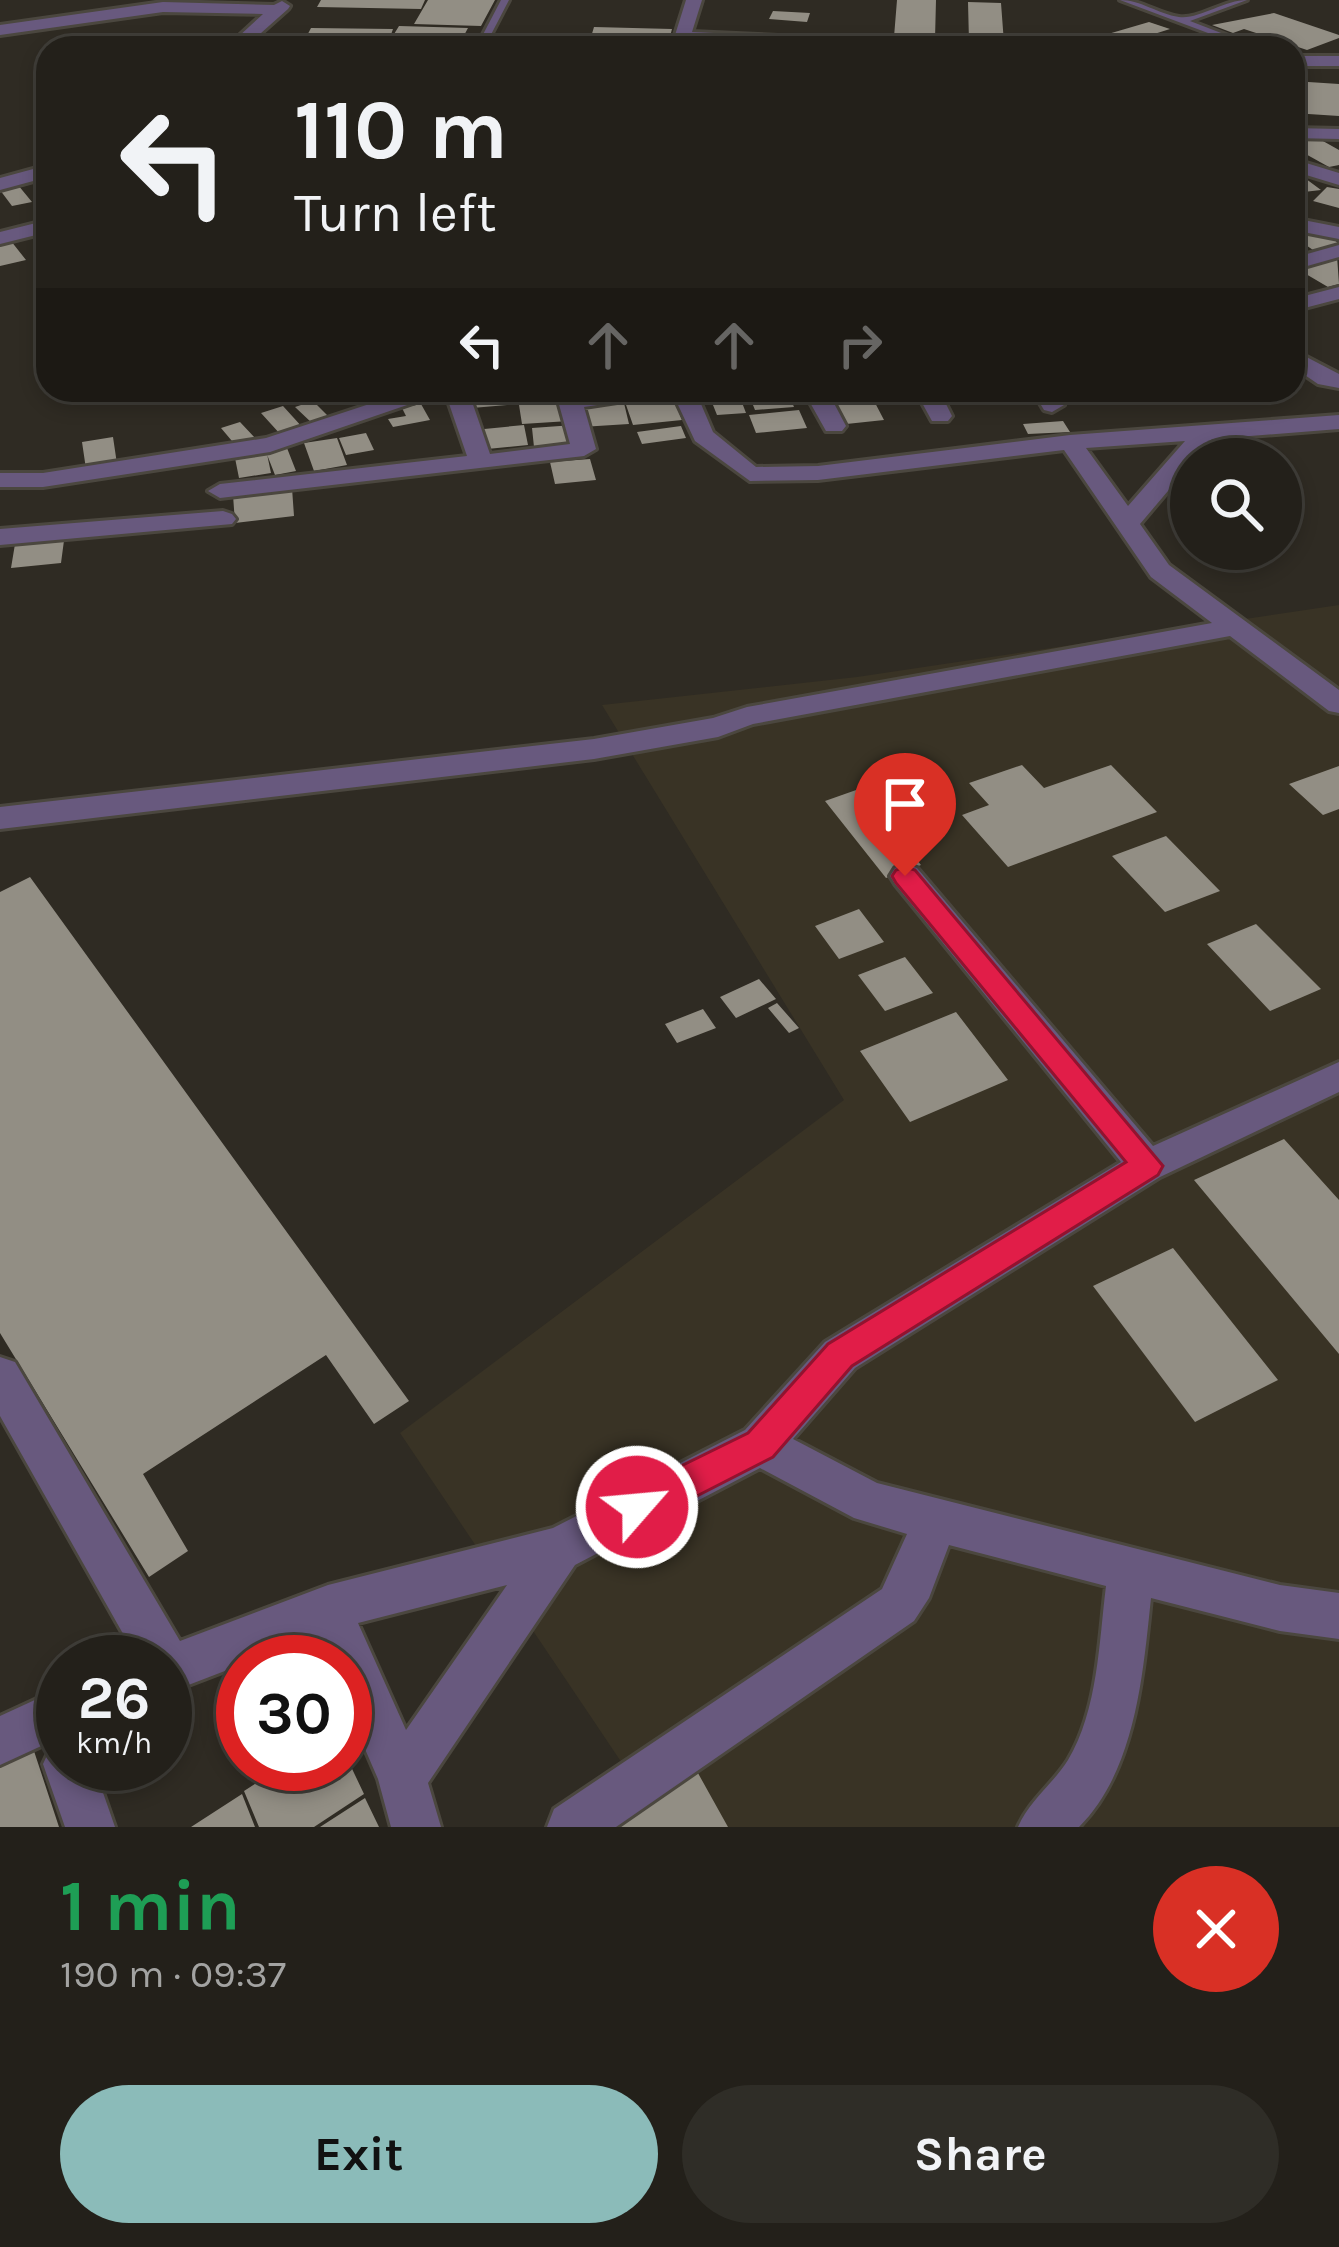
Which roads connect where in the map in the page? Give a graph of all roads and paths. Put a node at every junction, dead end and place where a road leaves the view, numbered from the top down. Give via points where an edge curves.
1 (505, 0) edge
2 (694, 0) edge
3 (1124, 0) edge
4 (1243, 0) edge
5 (283, 5) edge
6 (1185, 20) junction
7 (0, 30) edge
8 (248, 36) edge
9 (486, 36) edge
10 (683, 36) edge
11 (1226, 36) edge
12 (1305, 61) edge
13 (1339, 62) edge
14 (1305, 133) edge
15 (1339, 134) edge
16 (1305, 166) edge
17 (36, 174) edge
18 (1339, 179) edge
19 (0, 184) edge
20 (1305, 226) edge
21 (36, 229) edge
22 (1339, 233) edge
23 (0, 238) edge
24 (1339, 251) edge
25 (1305, 261) edge
26 (1339, 293) edge
27 (1305, 302) edge
28 (1339, 357) edge
29 (1305, 361) edge
30 (1305, 365) edge
31 (1339, 381) edge
32 (399, 402) edge
33 (462, 402) edge
34 (571, 402) edge
35 (688, 402) edge
36 (821, 402) edge
37 (934, 402) edge
38 (940, 416) dead end
39 (1339, 422) edge
40 (834, 426) dead end
41 (1202, 436) junction
42 (1070, 442) junction
43 (216, 453) junction
44 (483, 462) junction
45 (0, 480) edge
46 (220, 491) junction
47 (224, 519) junction
48 (1126, 524) junction
49 (0, 537) edge
50 (227, 550) dead end
51 (1236, 628) junction
52 (1339, 704) edge
53 (0, 818) edge
54 (905, 876) dead end
55 (1339, 1076) edge
56 (1147, 1166) junction
57 (0, 1376) edge
58 (760, 1445) junction
59 (934, 1520) junction
60 (559, 1549) junction
61 (1132, 1570) junction
62 (328, 1608) junction
63 (1339, 1616) edge
64 (148, 1635) edge
65 (192, 1660) edge
66 (36, 1732) edge
67 (0, 1741) edge
68 (402, 1778) junction
69 (77, 1791) edge
70 (90, 1827) edge
71 (416, 1827) edge
72 (572, 1827) edge
73 (1043, 1827) edge

1 - 9 lane
2 - 10 street
3 - 6 lane
4 - 6 lane
5 - 7 street via 163,7
5 - 8 street
6 - 11 lane
12 - 13 street
14 - 15 street
16 - 18 street
17 - 19 street
20 - 22 street
21 - 23 street
24 - 25 street
26 - 27 street
28 - 29 street
30 - 31 street
32 - 43 street via 270,445
33 - 44 street
34 - 44 street via 584,449
35 - 42 street via 703,436 750,474
36 - 40 street
37 - 38 street
39 - 41 street
41 - 42 street
41 - 48 street
42 - 48 street
43 - 45 street
43 - 46 street
44 - 46 street
46 - 47 street
47 - 49 street
47 - 50 street
48 - 51 street via 1160,571
51 - 52 street
51 - 53 street via 594,749
54 - 56 street
55 - 56 street
56 - 58 street via 840,1355
57 - 64 street
58 - 59 street via 870,1503
58 - 60 street
59 - 61 street
59 - 72 street via 898,1605
60 - 62 street
60 - 68 street
61 - 63 street
61 - 73 street via 1117,1687 1098,1753 1068,1808
62 - 65 street
62 - 68 street
66 - 67 street
68 - 71 street
69 - 70 street

